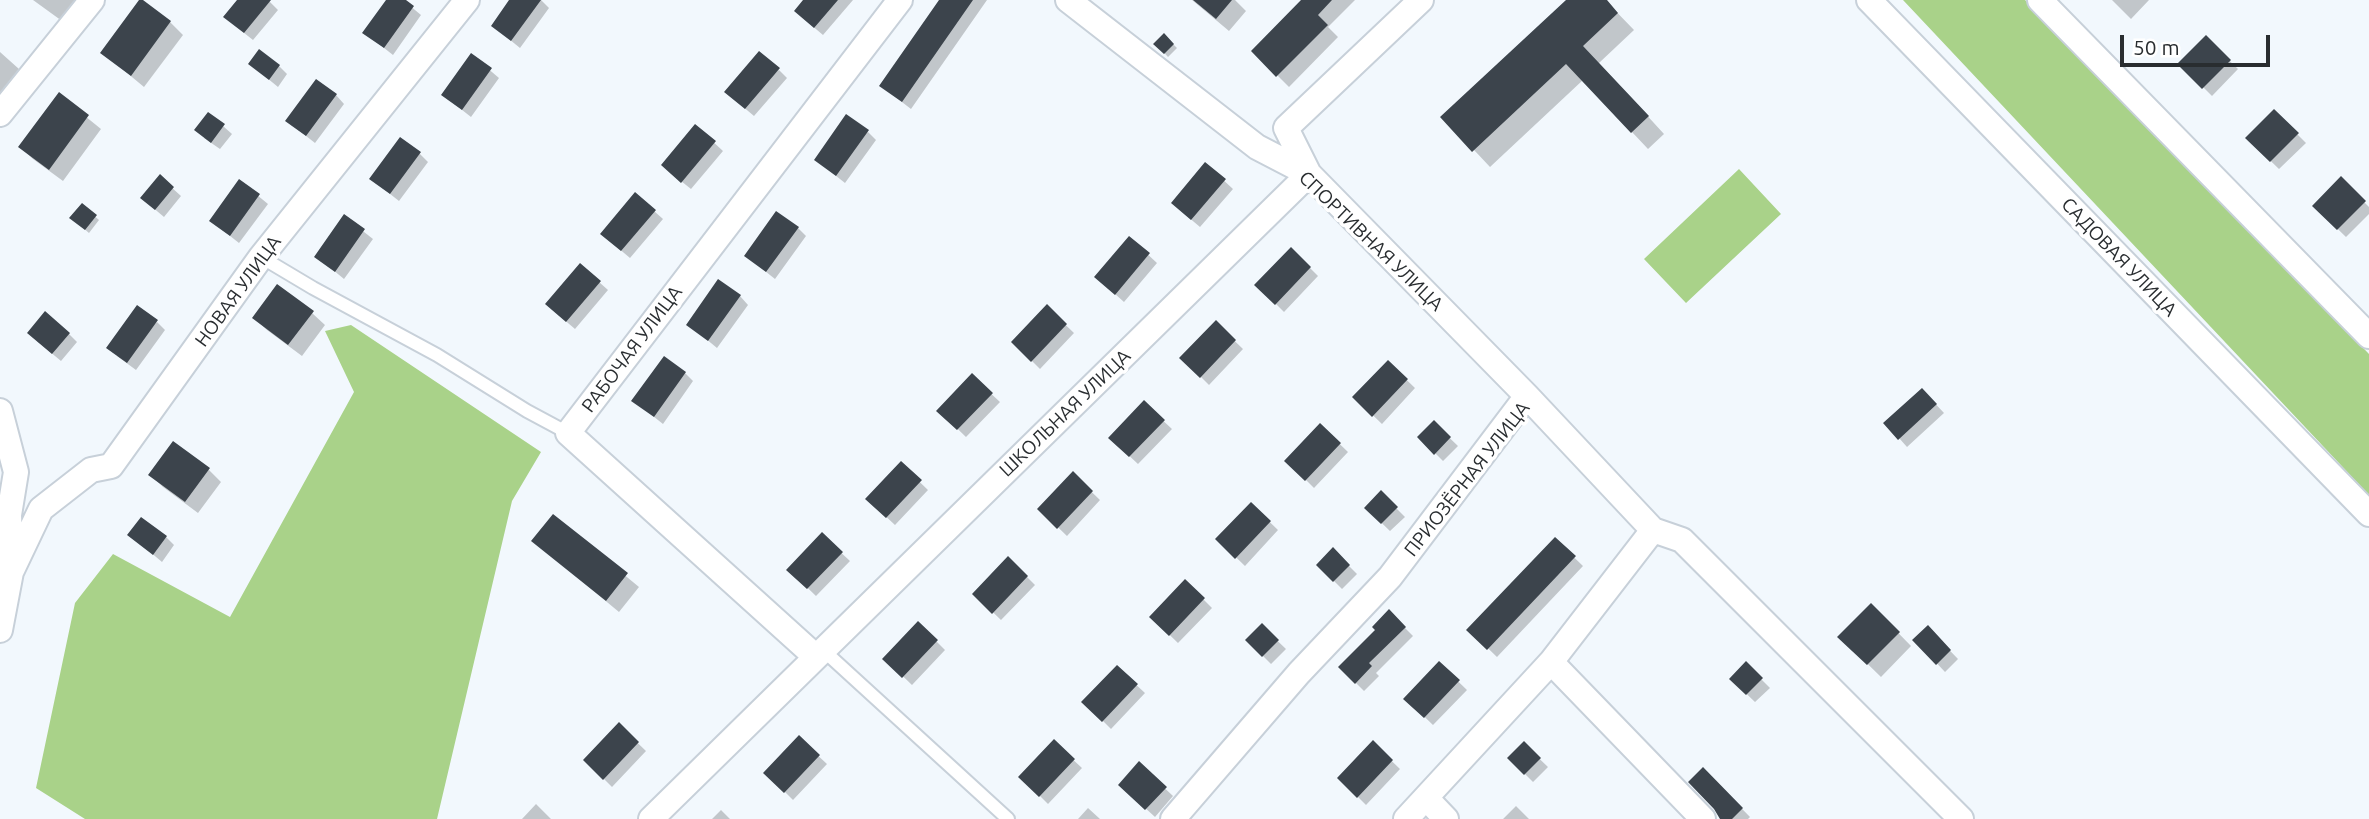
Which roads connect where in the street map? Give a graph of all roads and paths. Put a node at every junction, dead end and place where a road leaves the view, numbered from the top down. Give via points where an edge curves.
1 (92, 0) edge
2 (467, 0) edge
3 (900, 0) edge
4 (1068, 0) edge
5 (1421, 0) edge
6 (1870, 0) edge
7 (2040, 0) edge
8 (0, 114) edge
9 (1309, 174) junction
10 (261, 257) junction
11 (2369, 336) edge
12 (1527, 396) junction
13 (0, 411) edge
14 (568, 433) junction
15 (2369, 514) edge
16 (1653, 530) junction
17 (11, 572) junction
18 (0, 630) edge
19 (819, 653) junction
20 (1551, 662) junction
21 (1426, 798) junction
22 (651, 819) edge
23 (1008, 819) edge
24 (1173, 819) edge
25 (1406, 819) edge
26 (1446, 819) edge
27 (1703, 819) edge
28 (1961, 819) edge

1 - 8 street
2 - 10 street, НОВАЯ УЛИЦА
3 - 14 street, РАБОЧАЯ УЛИЦА
4 - 9 street, СПОРТИВНАЯ УЛИЦА via 1258,147
5 - 9 street via 1286,128
6 - 15 street, САДОВАЯ УЛИЦА
7 - 11 street
9 - 12 street, СПОРТИВНАЯ УЛИЦА
9 - 19 street, ШКОЛЬНАЯ УЛИЦА
10 - 14 lane
10 - 17 street, НОВАЯ УЛИЦА via 111,466 91,470 41,509
12 - 16 street, ПРИОЗЁРНАЯ УЛИЦА
12 - 24 street, ПРИОЗЁРНАЯ УЛИЦА via 1390,577 1299,673
13 - 17 street via 16,471 9,514
14 - 19 street
16 - 20 street
16 - 28 street via 1682,540
17 - 18 street
19 - 22 street, ШКОЛЬНАЯ УЛИЦА
19 - 23 lane
20 - 21 street
20 - 27 street
21 - 25 street
21 - 26 street

